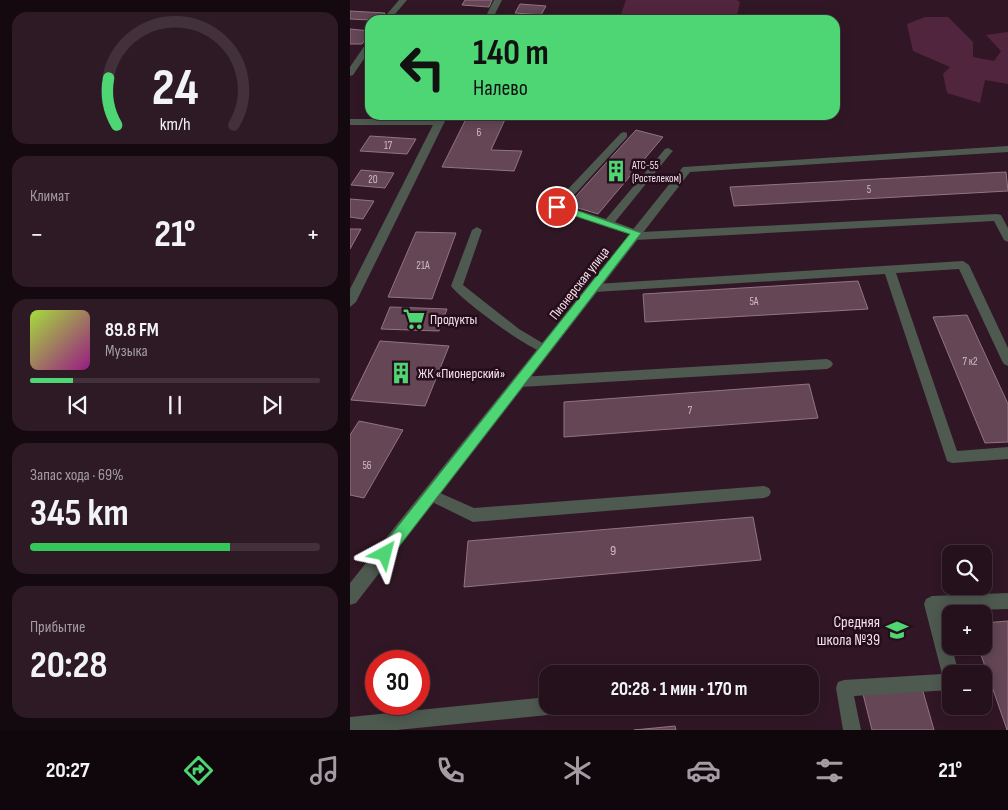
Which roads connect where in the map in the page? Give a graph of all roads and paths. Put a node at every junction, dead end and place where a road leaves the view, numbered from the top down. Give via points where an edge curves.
1 (403, 0) edge
2 (498, 0) edge
3 (390, 15) edge
4 (490, 15) edge
5 (365, 51) edge
6 (350, 73) edge
7 (411, 120) edge
8 (441, 120) edge
9 (350, 122) edge
10 (624, 135) dead end
11 (1008, 149) edge
12 (668, 151) dead end
13 (608, 224) junction
14 (477, 230) dead end
15 (636, 234) junction
16 (1008, 238) edge
17 (889, 270) junction
18 (595, 288) junction
19 (350, 302) edge
20 (545, 350) junction
21 (1008, 361) edge
22 (827, 364) dead end
23 (520, 382) junction
24 (1008, 453) edge
25 (764, 492) dead end
26 (431, 495) junction
27 (350, 598) edge
28 (1008, 601) edge
29 (948, 665) edge
30 (942, 683) edge
31 (539, 707) edge
32 (350, 726) edge
33 (852, 730) edge

1 - 3 lane
2 - 4 lane
5 - 6 lane
7 - 9 lane
8 - 19 street
10 - 13 lane via 557,207
11 - 15 street, Пионерская улица via 687,169
12 - 13 lane
13 - 15 lane
14 - 20 lane via 457,286 515,332
15 - 16 lane via 997,217
15 - 18 street, Пионерская улица
17 - 18 lane
17 - 21 lane via 963,265
17 - 24 lane via 952,457
18 - 20 street, Пионерская улица
20 - 23 street, Пионерская улица
22 - 23 lane
23 - 26 street, Пионерская улица
25 - 26 lane via 473,515
26 - 27 street, Пионерская улица
28 - 29 lane via 932,604
30 - 33 lane via 844,688
31 - 32 lane

